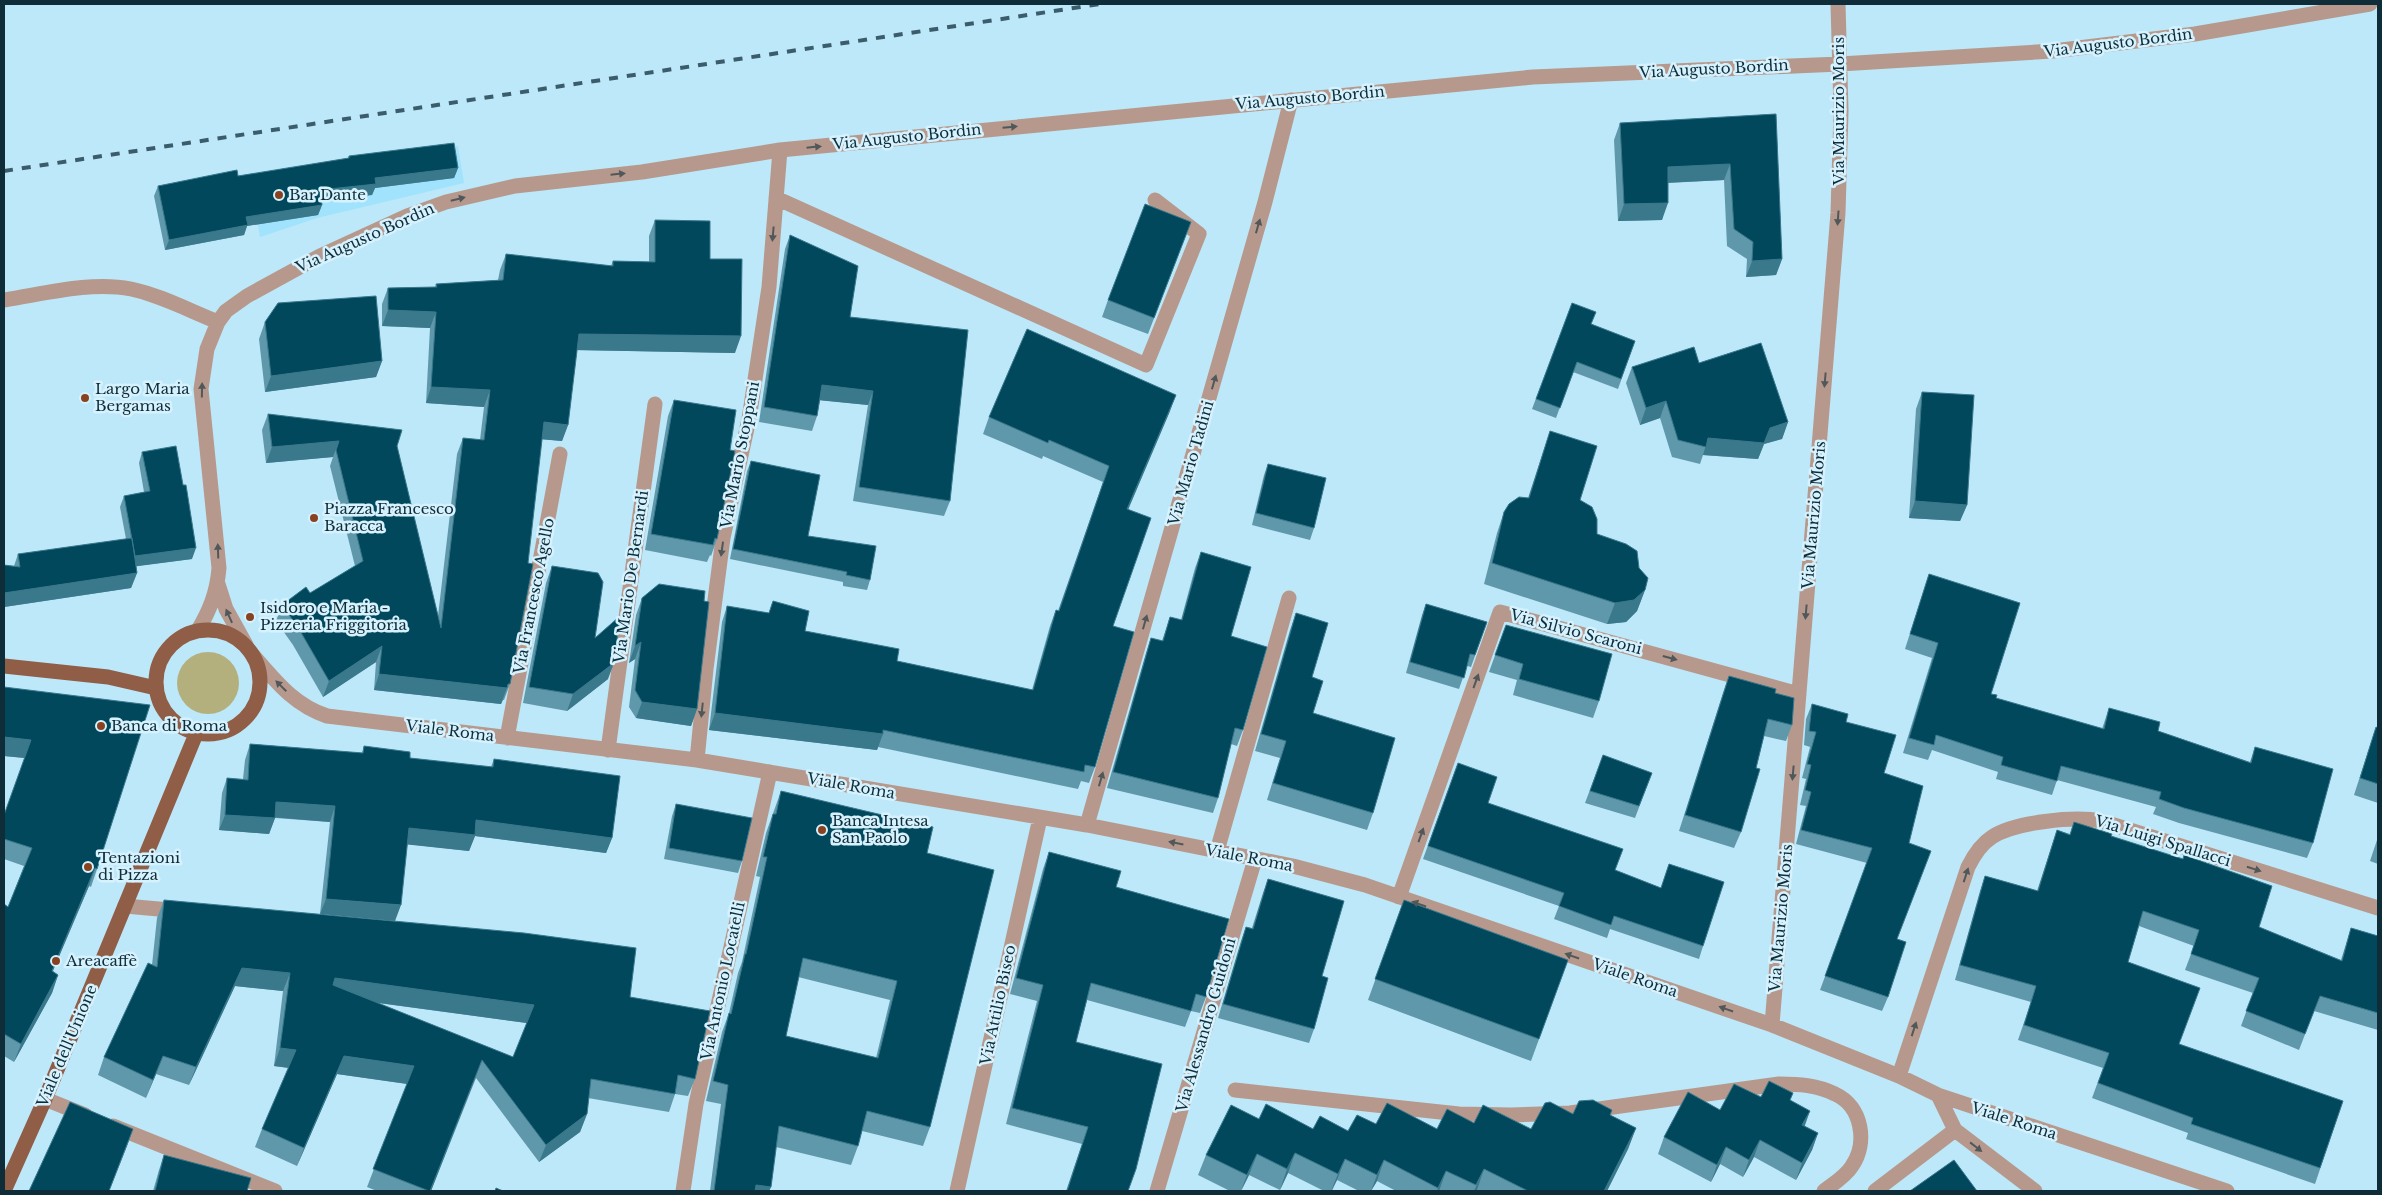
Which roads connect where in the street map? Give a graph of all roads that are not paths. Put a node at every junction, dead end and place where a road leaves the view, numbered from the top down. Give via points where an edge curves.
1 (1838, 4) edge
2 (2370, 4) edge
3 (1840, 64) junction
4 (1291, 100) junction
5 (780, 150) junction
6 (776, 198) junction
7 (1155, 200) dead end
8 (4, 300) edge
9 (218, 322) junction
10 (654, 404) dead end
11 (560, 454) dead end
12 (218, 584) junction
13 (1289, 598) dead end
14 (198, 630) junction
15 (248, 649) junction
16 (4, 666) edge
17 (156, 688) junction
18 (1799, 694) junction
19 (196, 734) junction
20 (507, 738) junction
21 (608, 750) junction
22 (697, 760) junction
23 (770, 772) junction
24 (1040, 818) junction
25 (1087, 826) junction
26 (1217, 851) junction
27 (1255, 859) junction
28 (1399, 897) junction
29 (125, 906) junction
30 (2378, 908) edge
31 (194, 912) edge
32 (1772, 1025) junction
33 (1899, 1076) junction
34 (1235, 1090) dead end
35 (1938, 1095) junction
36 (45, 1099) junction
37 (1955, 1130) junction
38 (4, 1191) edge
39 (275, 1191) edge
40 (683, 1191) edge
41 (957, 1191) edge
42 (1156, 1191) edge
43 (1824, 1191) edge
44 (1875, 1191) edge
45 (2034, 1191) edge
46 (2227, 1191) edge

1 - 3 street, Via Maurizio Moris
2 - 3 street, Via Augusto Bordin via 2090,48
3 - 4 street, Via Augusto Bordin via 1533,77
3 -> 18 street, Via Maurizio Moris via 1838,213
5 -> 4 street, Via Augusto Bordin
25 -> 4 street, Via Mario Tadini via 1265,202
5 - 6 street, Via Mario Stoppani
9 -> 5 street, Via Augusto Bordin via 226,311 270,282 387,224 454,200 514,186 642,172
6 - 7 street via 1146,365 1199,234
6 -> 22 street, Via Mario Stoppani via 769,287 749,419 723,538
8 - 9 street via 92,287 120,287 145,293
12 -> 9 street via 218,544 201,389 207,349
10 - 21 street, Via Mario De Bernardi
11 - 20 street, Via Francesco Agello
12 - 14 street
15 -> 12 street via 236,630
13 - 26 street
14 - 15 main road, Viale Roma via 232,635
14 - 17 main road via 170,645 161,657 156,672
15 - 19 main road via 258,668 261,684 249,715 224,733
20 -> 15 street, Viale Roma via 338,718 316,712 295,700
16 - 17 main road via 108,677
17 - 19 main road via 168,717 181,728
28 -> 18 street, Via Silvio Scaroni via 1500,612
18 -> 32 street, Via Maurizio Moris
19 - 29 main road, Viale dell'Unione
20 - 21 street, Viale Roma
21 - 22 street, Viale Roma
22 - 23 street, Viale Roma
23 - 24 street, Viale Roma
23 - 40 street, Via Antonio Locatelli via 696,1104
24 - 25 street, Viale Roma
24 - 41 street, Via Attilio Biseo
26 -> 25 street, Viale Roma
26 - 27 street, Viale Roma
27 - 28 street, Viale Roma via 1293,866
27 - 42 street, Via Alessandro Guidoni
32 -> 28 street, Viale Roma
29 - 31 street
29 - 36 main road, Viale dell'Unione
33 -> 30 street, Via Luigi Spallacci via 1968,867 1984,843 2007,830 2062,820 2101,821
32 - 33 street, Viale Roma
33 - 35 street, Viale Roma
34 - 43 street via 1459,1114 1511,1115 1570,1113 1779,1084 1800,1084 1837,1094 1852,1109 1861,1129 1861,1149 1852,1167
35 - 37 street
35 - 46 street, Viale Roma
36 - 38 main road, Viale dell'Unione
36 - 39 street
37 - 44 street
37 -> 45 street

